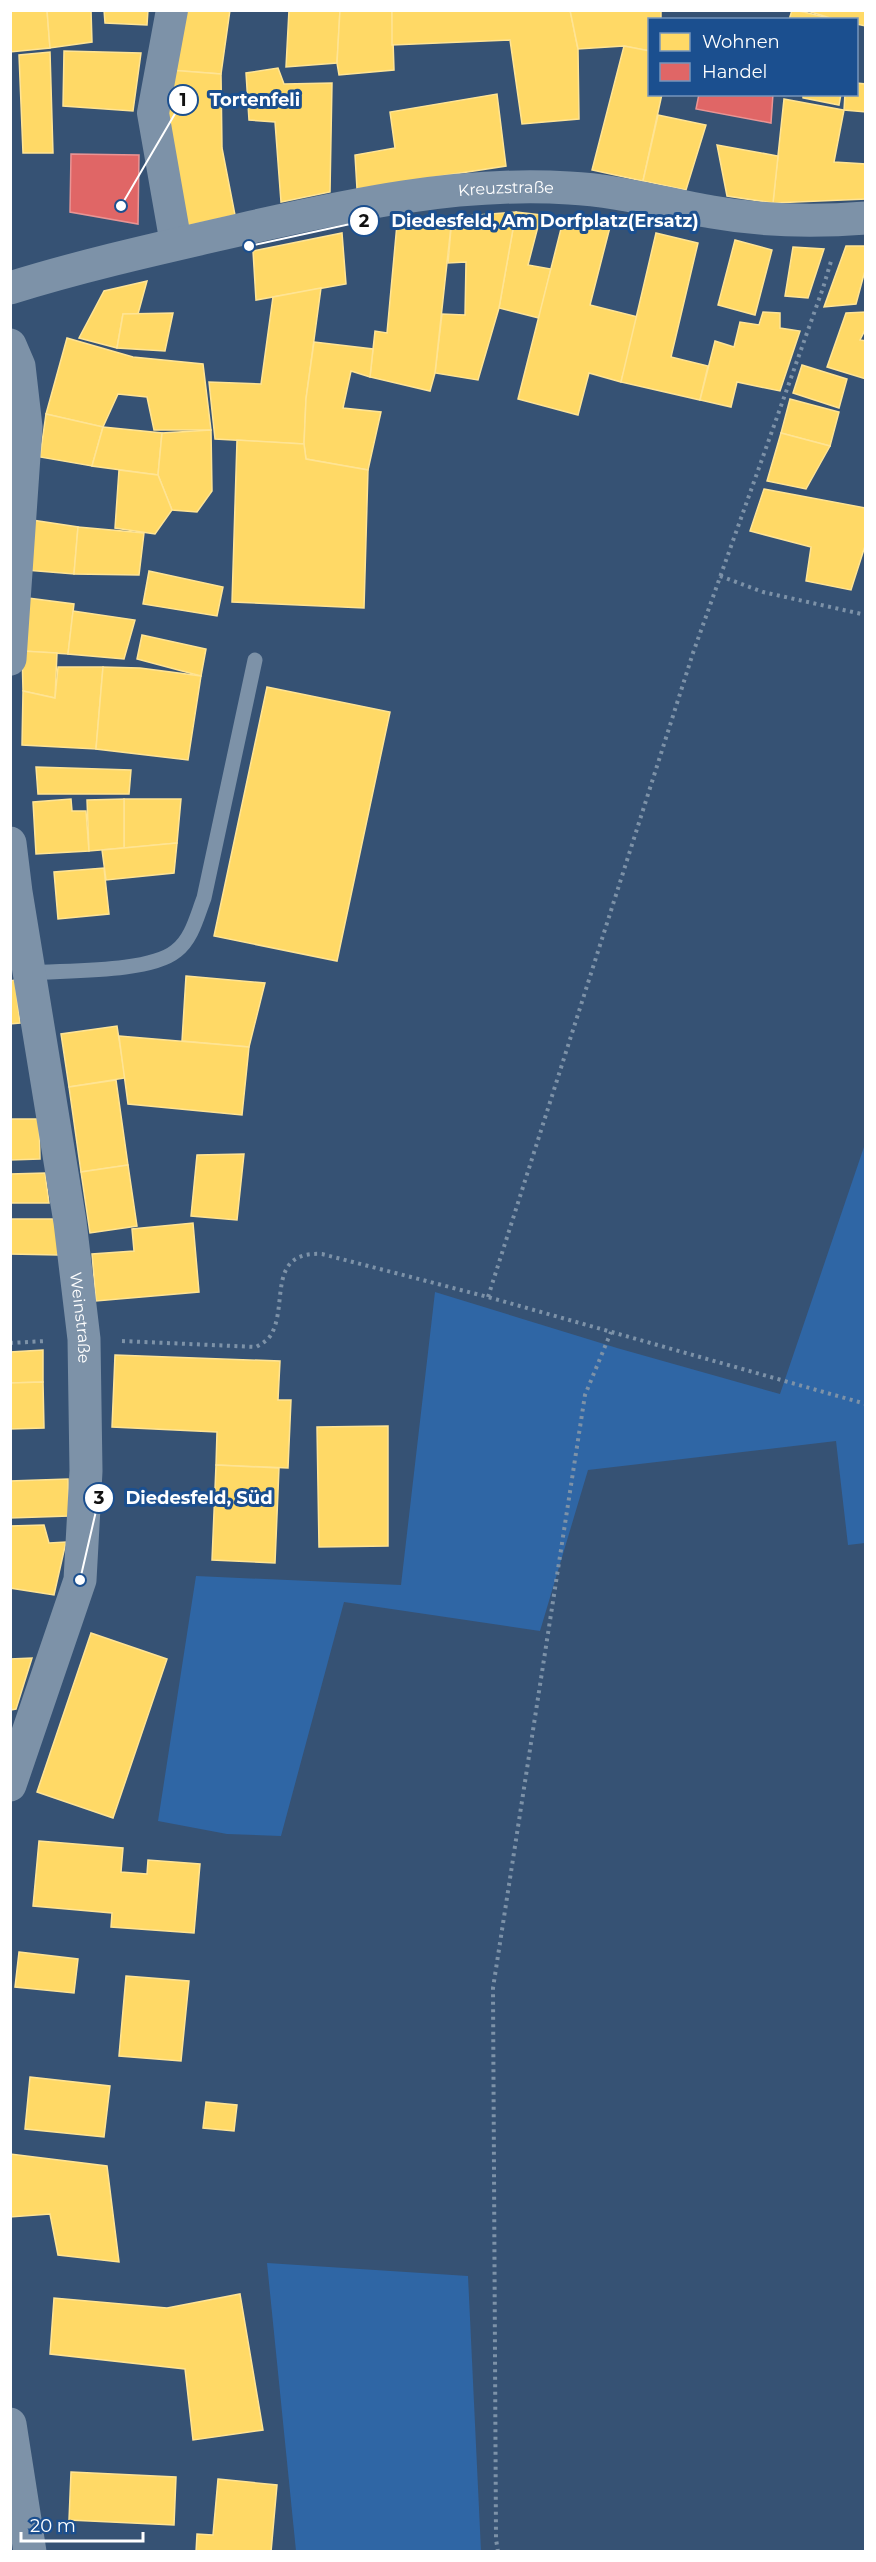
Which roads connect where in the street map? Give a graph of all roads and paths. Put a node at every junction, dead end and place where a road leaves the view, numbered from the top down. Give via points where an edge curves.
1 (172, 10) edge
2 (854, 219) edge
3 (176, 244) junction
4 (10, 288) edge
5 (10, 345) edge
6 (17, 398) edge
7 (720, 576) junction
8 (866, 615) edge
9 (10, 659) edge
10 (255, 660) dead end
11 (10, 843) edge
12 (30, 973) junction
13 (488, 1297) junction
14 (611, 1332) junction
15 (84, 1339) junction
16 (866, 1404) edge
17 (10, 1785) edge
18 (10, 2424) edge
19 (30, 2552) edge
20 (498, 2552) edge

1 - 3 street via 153,113
2 - 3 street, Kreuzstraße via 783,219 715,213 570,188 521,187 360,204
2 - 7 path via 823,288
3 - 4 street, Kreuzstraße
5 - 6 street via 19,366
6 - 9 street via 26,427
7 - 8 path via 763,592
7 - 13 path
10 - 12 lane via 204,898 193,928 176,951 145,965
11 - 12 street, Weinstraße
12 - 15 street, Weinstraße via 70,1222
13 - 14 path
13 - 15 path via 313,1253 298,1258 284,1271 274,1330 256,1347
14 - 16 path
14 - 20 path via 585,1395 493,1988
15 - 17 street, Weinstraße via 86,1471 80,1580
18 - 19 street

